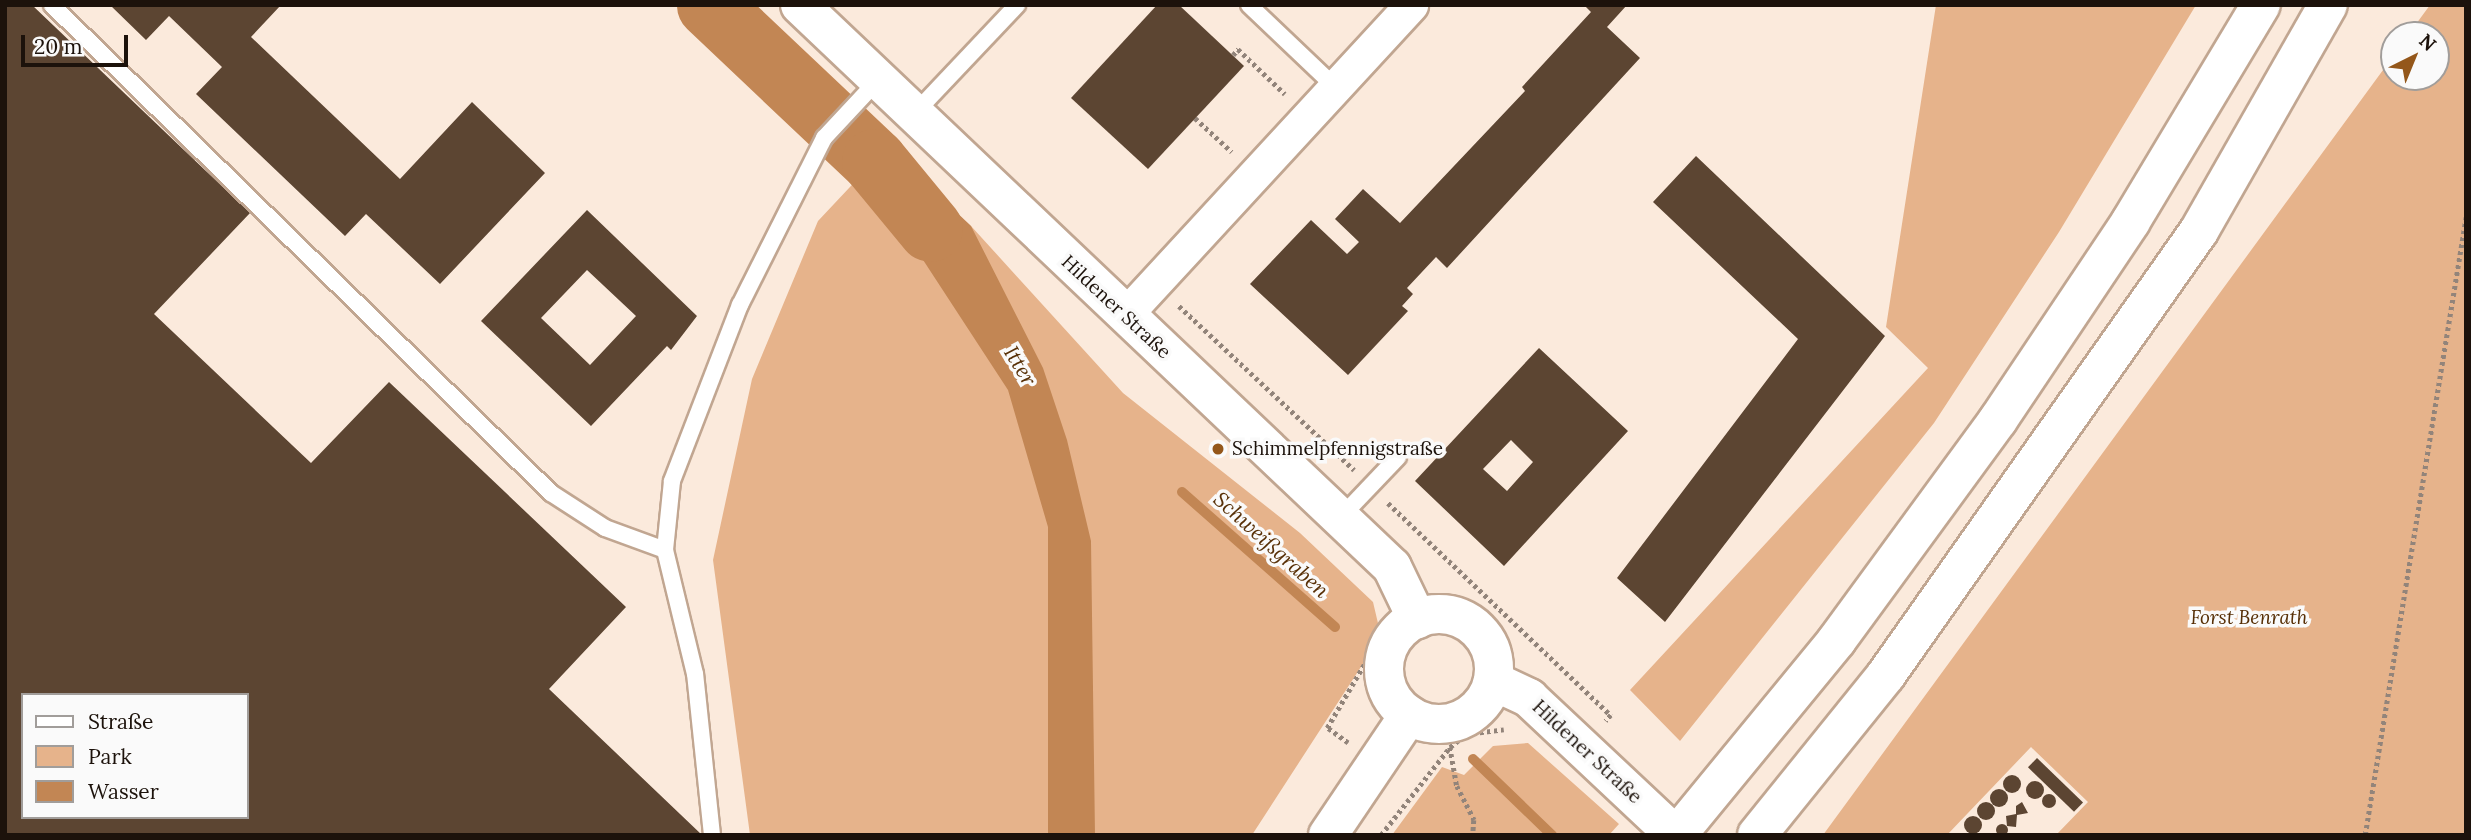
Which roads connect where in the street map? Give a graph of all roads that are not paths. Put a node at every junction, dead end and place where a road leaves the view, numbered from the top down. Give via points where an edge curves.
1 (52, 5) edge
2 (800, 5) edge
3 (1017, 5) edge
4 (1249, 5) edge
5 (1411, 5) edge
6 (2261, 5) edge
7 (2328, 5) edge
8 (872, 86) junction
9 (1335, 87) junction
10 (914, 114) junction
11 (1125, 315) junction
12 (1398, 457) dead end
13 (1340, 518) junction
14 (665, 550) junction
15 (1400, 624) junction
16 (1493, 681) junction
17 (1409, 715) junction
18 (712, 835) edge
19 (1328, 835) edge
20 (1676, 835) edge
21 (1757, 835) edge

1 - 14 lane via 551,493 605,528
2 - 8 main road, Hildener Straße
3 - 10 lane
4 - 9 lane
5 - 9 street
6 - 20 main road via 2131,220 1998,420 1836,639
7 - 21 main road via 2199,231 1886,675
8 - 10 main road, Hildener Straße
8 - 14 lane via 824,138 740,305 672,481
9 - 11 street
10 - 11 main road, Hildener Straße
11 - 13 main road, Hildener Straße
12 - 13 lane
13 - 15 main road, Hildener Straße via 1392,567
14 - 18 lane via 695,674
15 - 16 main road via 1434,614 1467,622 1489,647
15 - 17 main road via 1403,627 1386,656 1388,689
16 - 17 main road via 1479,708 1460,719 1437,724
16 - 20 main road, Hildener Straße via 1529,698
17 - 19 main road

